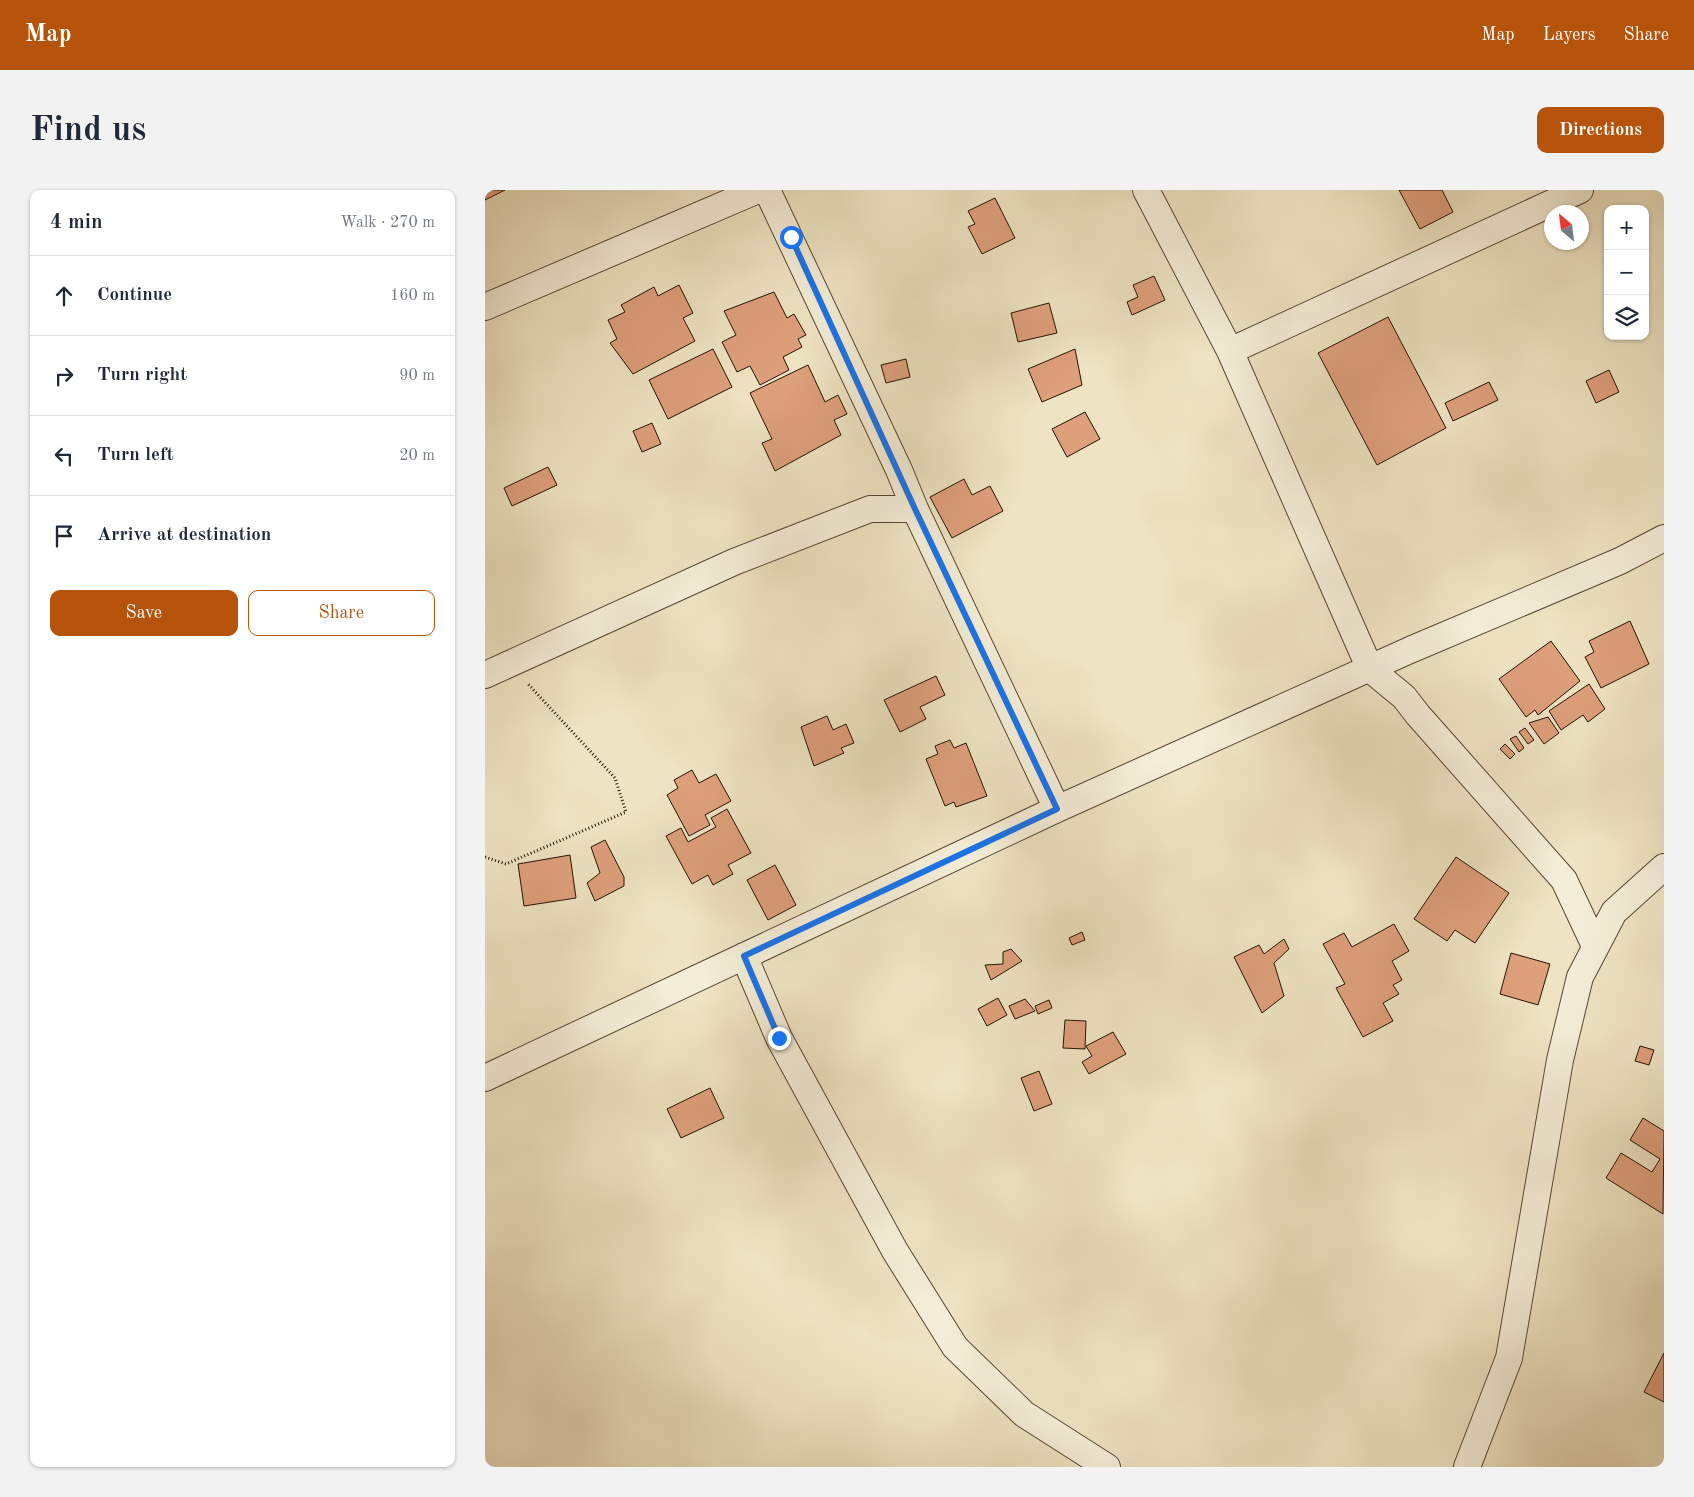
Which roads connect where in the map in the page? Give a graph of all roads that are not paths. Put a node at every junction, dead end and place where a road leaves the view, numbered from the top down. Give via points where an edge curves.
1 (758, 190) edge
2 (767, 190) edge
3 (1146, 190) edge
4 (1580, 190) edge
5 (485, 307) edge
6 (1230, 351) junction
7 (899, 470) junction
8 (870, 509) junction
9 (915, 509) junction
10 (1664, 538) edge
11 (1410, 650) junction
12 (1369, 669) junction
13 (485, 675) edge
14 (1404, 697) junction
15 (1057, 809) junction
16 (1664, 867) edge
17 (1595, 946) junction
18 (744, 956) junction
19 (485, 1078) edge
20 (1107, 1467) edge
21 (1467, 1467) edge

1 - 5 street
2 - 7 street
3 - 6 street
4 - 6 street
6 - 12 street
7 - 8 street
7 - 9 street
8 - 9 street
8 - 13 street via 734,562
9 - 15 street
10 - 11 street via 1620,562
11 - 12 street
11 - 14 street
12 - 14 street
12 - 15 street
14 - 17 street via 1564,880
15 - 18 street
16 - 17 street via 1614,912
17 - 21 street via 1580,977 1560,1060 1509,1358
18 - 19 street
18 - 20 street via 779,1038 895,1251 955,1347 1024,1414

